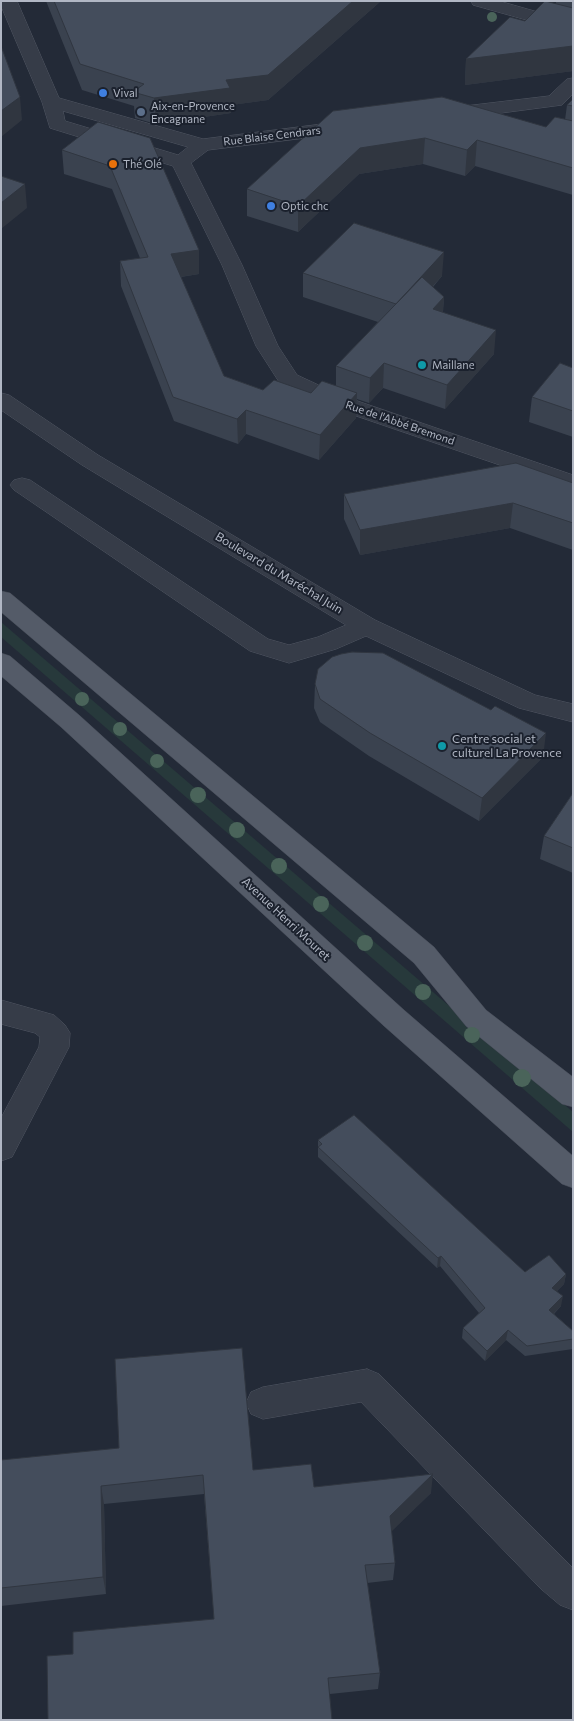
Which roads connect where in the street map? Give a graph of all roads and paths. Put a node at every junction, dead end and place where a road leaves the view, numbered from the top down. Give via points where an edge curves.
1 (8, 1) edge
2 (479, 1) edge
3 (527, 7) edge
4 (573, 28) edge
5 (573, 83) edge
6 (555, 101) junction
7 (51, 102) junction
8 (428, 117) edge
9 (538, 122) dead end
10 (359, 126) edge
11 (202, 145) junction
12 (181, 162) junction
13 (1, 400) edge
14 (573, 483) edge
15 (22, 485) dead end
16 (1, 599) edge
17 (366, 626) junction
18 (1, 662) edge
19 (573, 713) edge
20 (1, 1012) edge
21 (573, 1095) edge
22 (1, 1148) edge
23 (573, 1175) edge
24 (263, 1403) dead end
25 (573, 1592) edge

1 - 7 street
2 - 3 street
3 - 4 street
5 - 6 street
6 - 8 street
6 - 9 street
7 - 11 street, Rue Blaise Cendrars
7 - 12 street via 57,124
10 - 11 street, Rue Blaise Cendrars
11 - 12 street
12 - 14 street, Rue de l'Abbé Bremond via 232,265 267,346 289,380 332,400
13 - 17 street, Boulevard du Maréchal Juin via 90,460
15 - 17 street via 259,645 289,654
16 - 21 main road via 424,955 476,1018
17 - 19 street, Boulevard du Maréchal Juin via 528,702
18 - 23 main road, Avenue Henri Mouret via 70,721 394,1018
20 - 22 street via 44,1023 55,1033 54,1047
24 - 25 street via 367,1385

